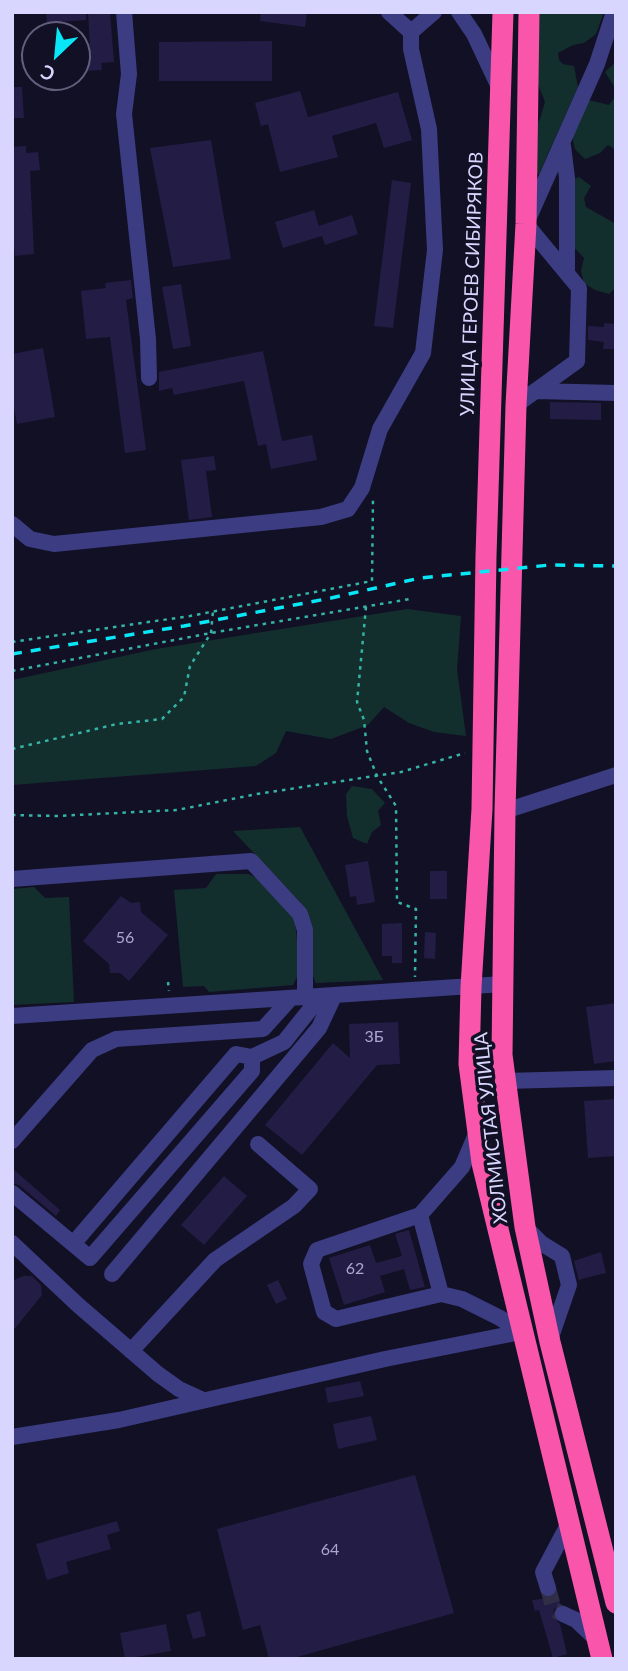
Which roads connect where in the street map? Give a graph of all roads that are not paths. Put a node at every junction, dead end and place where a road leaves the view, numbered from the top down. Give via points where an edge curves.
1 (124, 12) edge
2 (389, 12) edge
3 (433, 12) edge
4 (459, 12) edge
5 (503, 12) edge
6 (529, 12) edge
7 (614, 12) edge
8 (411, 32) junction
9 (501, 91) junction
10 (563, 146) junction
11 (526, 224) junction
12 (568, 273) junction
13 (149, 378) dead end
14 (536, 391) junction
15 (616, 393) edge
16 (516, 405) junction
17 (12, 524) edge
18 (486, 556) joint
19 (616, 775) edge
20 (505, 811) junction
21 (12, 878) edge
22 (503, 984) junction
23 (471, 987) junction
24 (313, 997) junction
25 (12, 1016) edge
26 (252, 1057) junction
27 (616, 1078) edge
28 (505, 1081) junction
29 (478, 1130) junction
30 (12, 1141) edge
31 (258, 1143) dead end
32 (12, 1193) edge
33 (420, 1215) junction
34 (121, 1223) junction
35 (525, 1227) junction
36 (141, 1240) junction
37 (12, 1243) edge
38 (73, 1244) junction
39 (112, 1274) dead end
40 (441, 1294) junction
41 (521, 1332) junction
42 (550, 1342) junction
43 (131, 1351) junction
44 (204, 1399) junction
45 (12, 1437) edge
46 (569, 1523) junction
47 (548, 1588) tunnel mouth
48 (616, 1602) edge
49 (563, 1615) tunnel mouth
50 (600, 1649) edge

1 - 13 street via 129,74 124,114
2 - 8 street
3 - 8 street
4 - 9 street
5 - 9 highway, УЛИЦА ГЕРОЕВ СИБИРЯКОВ
6 - 11 highway
7 - 10 street
8 - 17 street via 429,129 435,250 423,353 380,429 362,488 348,509 321,517 54,544 30,539
9 - 18 highway, УЛИЦА ГЕРОЕВ СИБИРЯКОВ
10 - 11 street
10 - 12 street
11 - 12 street
11 - 16 highway
12 - 14 street via 579,288 577,362
14 - 15 street
14 - 16 street
16 - 20 highway, ХОЛМИСТАЯ УЛИЦА
18 - 23 highway, ХОЛМИСТАЯ УЛИЦА via 484,748
19 - 20 street
20 - 22 highway, ХОЛМИСТАЯ УЛИЦА
21 - 24 street via 251,861 300,914
22 - 23 street
22 - 28 highway, ХОЛМИСТАЯ УЛИЦА
23 - 24 street
23 - 29 highway, ХОЛМИСТАЯ УЛИЦА via 470,1064
24 - 25 street
24 - 26 street via 284,1042
24 - 30 street via 263,1029 116,1039 92,1050
24 - 36 street via 319,1028
26 - 34 street via 252,1071
26 - 38 street via 236,1054
27 - 28 street
28 - 35 highway, ХОЛМИСТАЯ УЛИЦА
29 - 33 street via 462,1167
29 - 41 highway, ХОЛМИСТАЯ УЛИЦА
31 - 43 street via 310,1189 295,1206 215,1260
32 - 38 street
33 - 40 street
33 - 40 street via 317,1250 311,1264 324,1312 336,1319
34 - 36 street
34 - 38 street via 90,1258
35 - 42 highway, ХОЛМИСТАЯ УЛИЦА
35 - 42 street via 562,1256 569,1284
36 - 39 street
37 - 43 street
40 - 41 street via 462,1299
41 - 44 street
41 - 46 highway, ХОЛМИСТАЯ УЛИЦА
42 - 48 highway, ХОЛМИСТАЯ УЛИЦА
43 - 44 street via 179,1389
44 - 45 street via 120,1420
46 - 47 street via 543,1572
46 - 50 highway, ХОЛМИСТАЯ УЛИЦА
49 - 50 street via 576,1620

